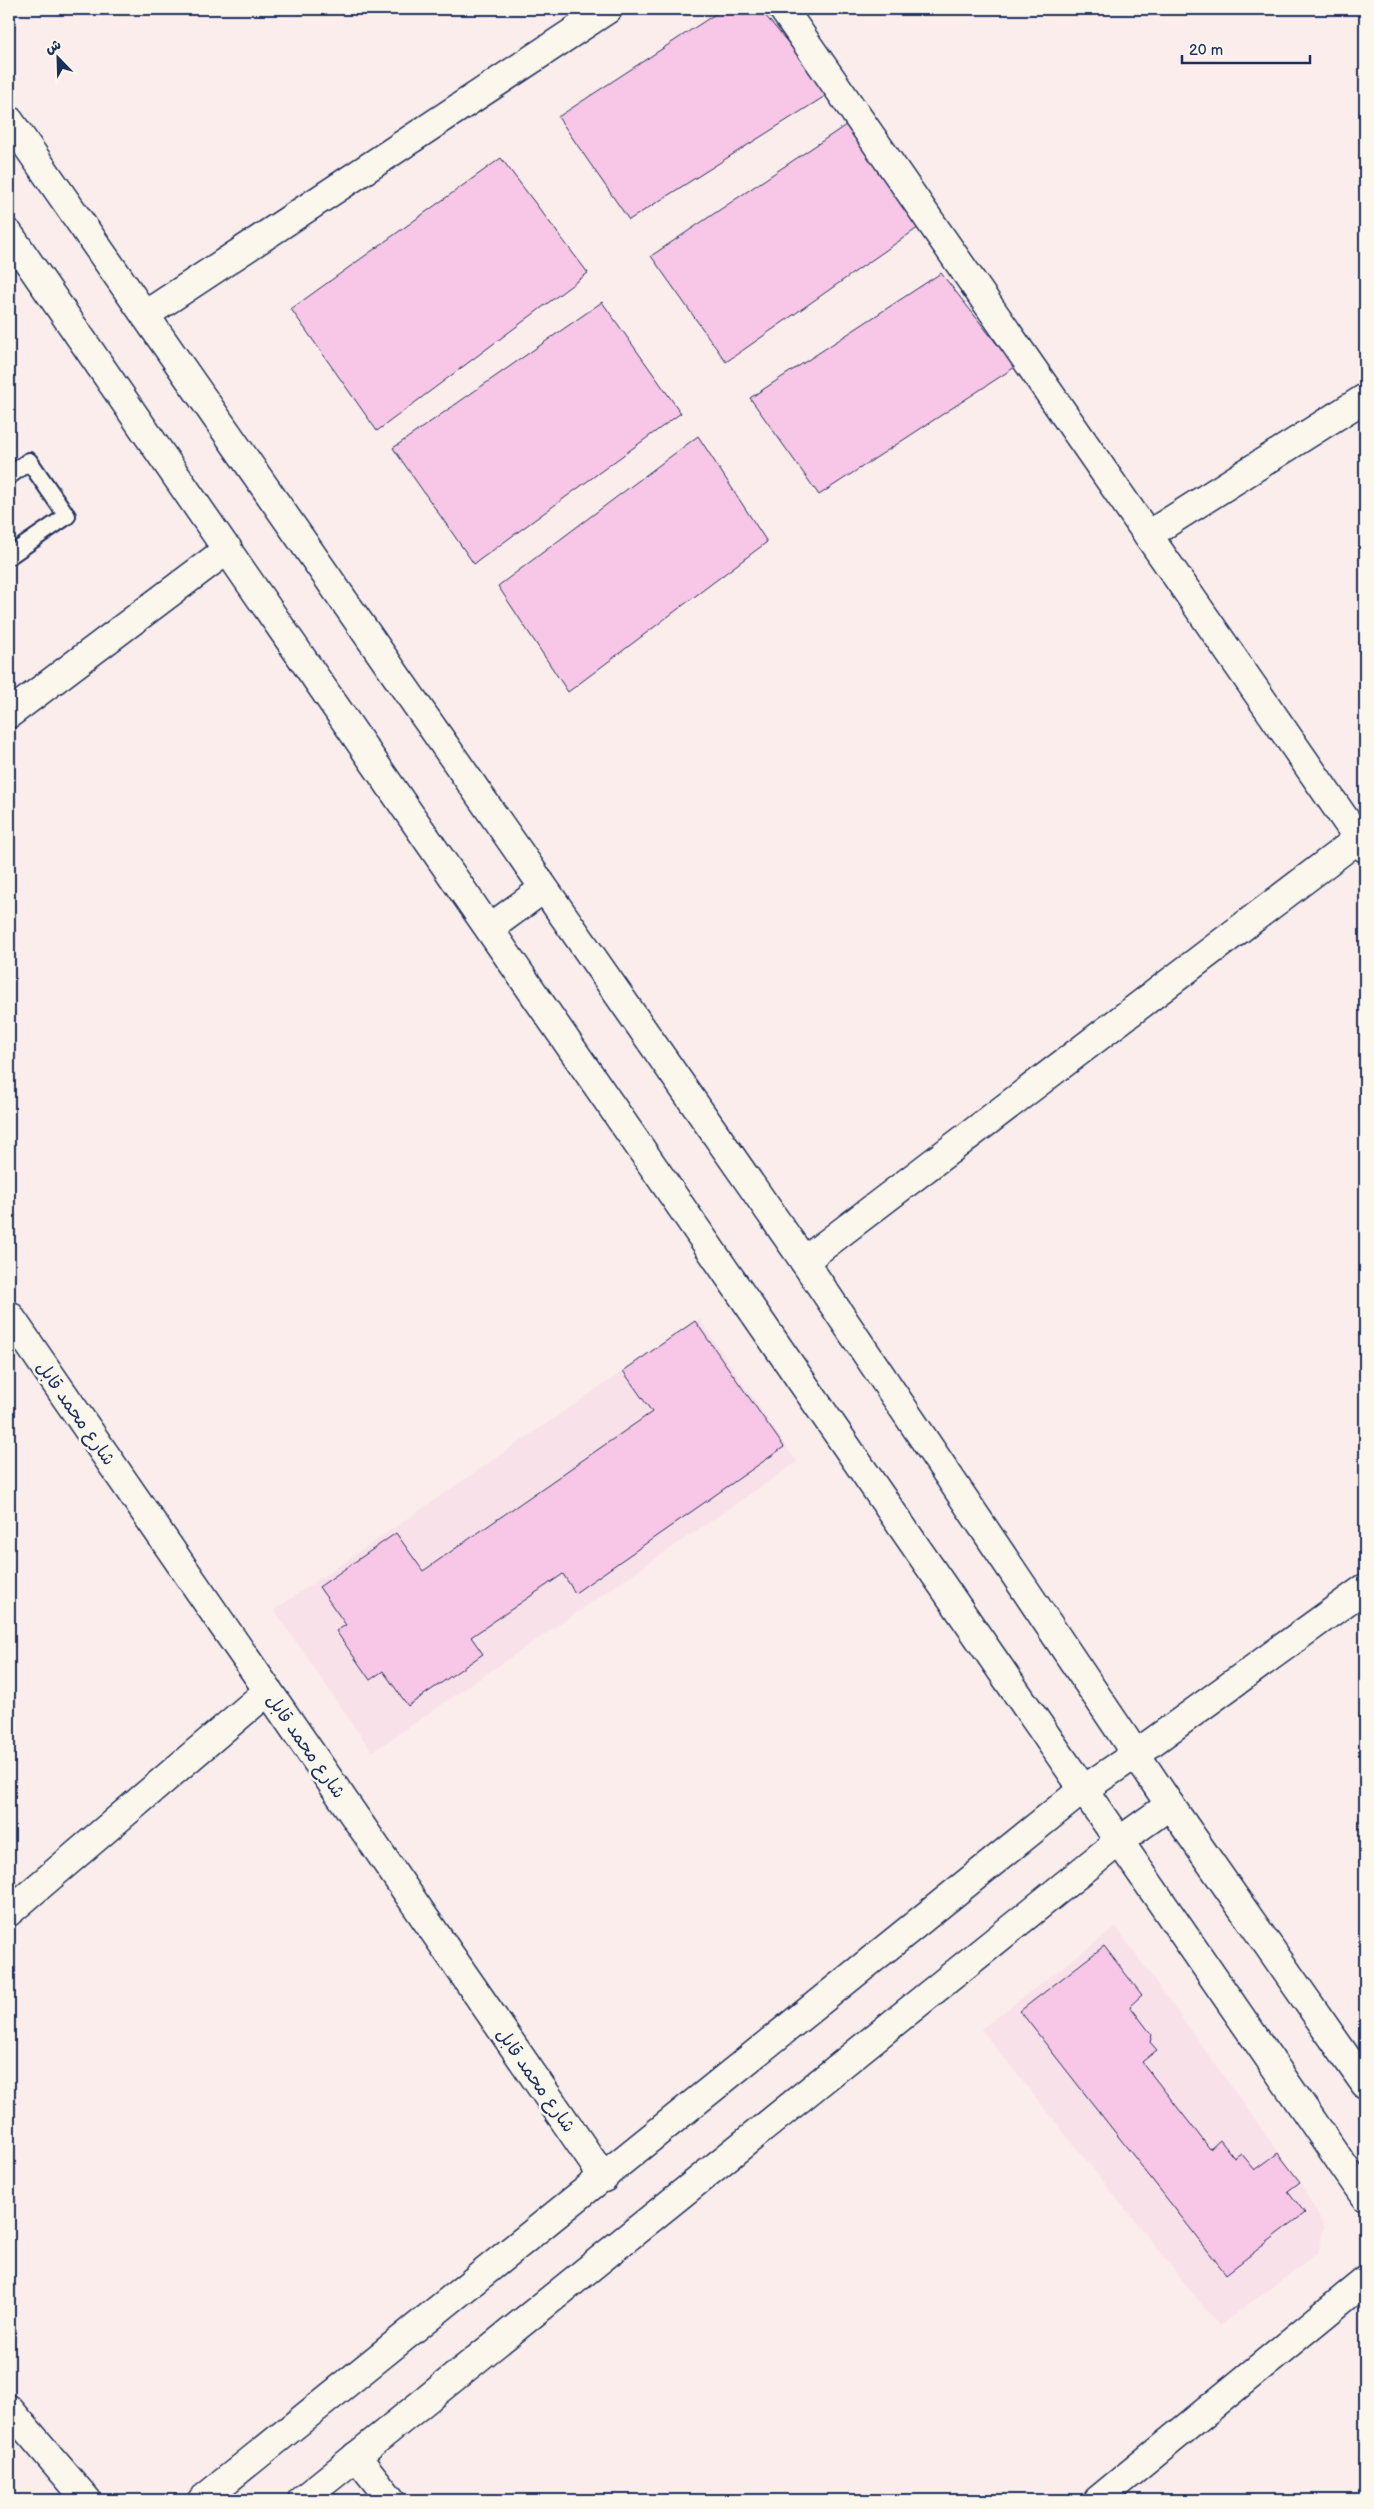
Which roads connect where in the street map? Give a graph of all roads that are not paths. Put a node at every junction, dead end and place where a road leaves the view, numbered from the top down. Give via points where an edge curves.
1 (608, 9) edge
2 (783, 9) edge
3 (9, 120) edge
4 (9, 234) edge
5 (145, 315) junction
6 (1365, 398) edge
7 (9, 476) edge
8 (1148, 535) junction
9 (228, 549) junction
10 (9, 556) edge
11 (9, 714) edge
12 (1362, 844) edge
13 (543, 889) junction
14 (490, 928) junction
15 (804, 1261) junction
16 (9, 1315) edge
17 (1365, 1588) edge
18 (268, 1691) junction
19 (1136, 1754) junction
20 (1081, 1791) junction
21 (1170, 1806) junction
22 (1118, 1842) junction
23 (9, 1912) edge
24 (1365, 2084) edge
25 (604, 2178) junction
26 (1365, 2197) edge
27 (1365, 2281) edge
28 (9, 2409) edge
29 (356, 2456) junction
30 (87, 2500) edge
31 (202, 2500) edge
32 (302, 2500) edge
33 (391, 2500) edge
34 (1098, 2500) edge

1 - 5 street
2 - 8 street
3 - 5 street
4 - 9 street
5 - 13 street
6 - 8 street
7 - 10 lane via 30,461 67,516
8 - 12 street
9 - 11 street
9 - 14 street
12 - 15 street
13 - 14 street
13 - 15 street
14 - 20 street
15 - 19 street
16 - 18 street, شارع محمد قابل
17 - 19 street
18 - 23 street
18 - 25 street, شارع محمد قابل
19 - 20 street
19 - 21 street
20 - 22 street
20 - 25 street
21 - 22 street
21 - 24 street
22 - 26 street
22 - 29 street
25 - 31 street
27 - 34 street
28 - 30 street
29 - 32 street
29 - 33 street

